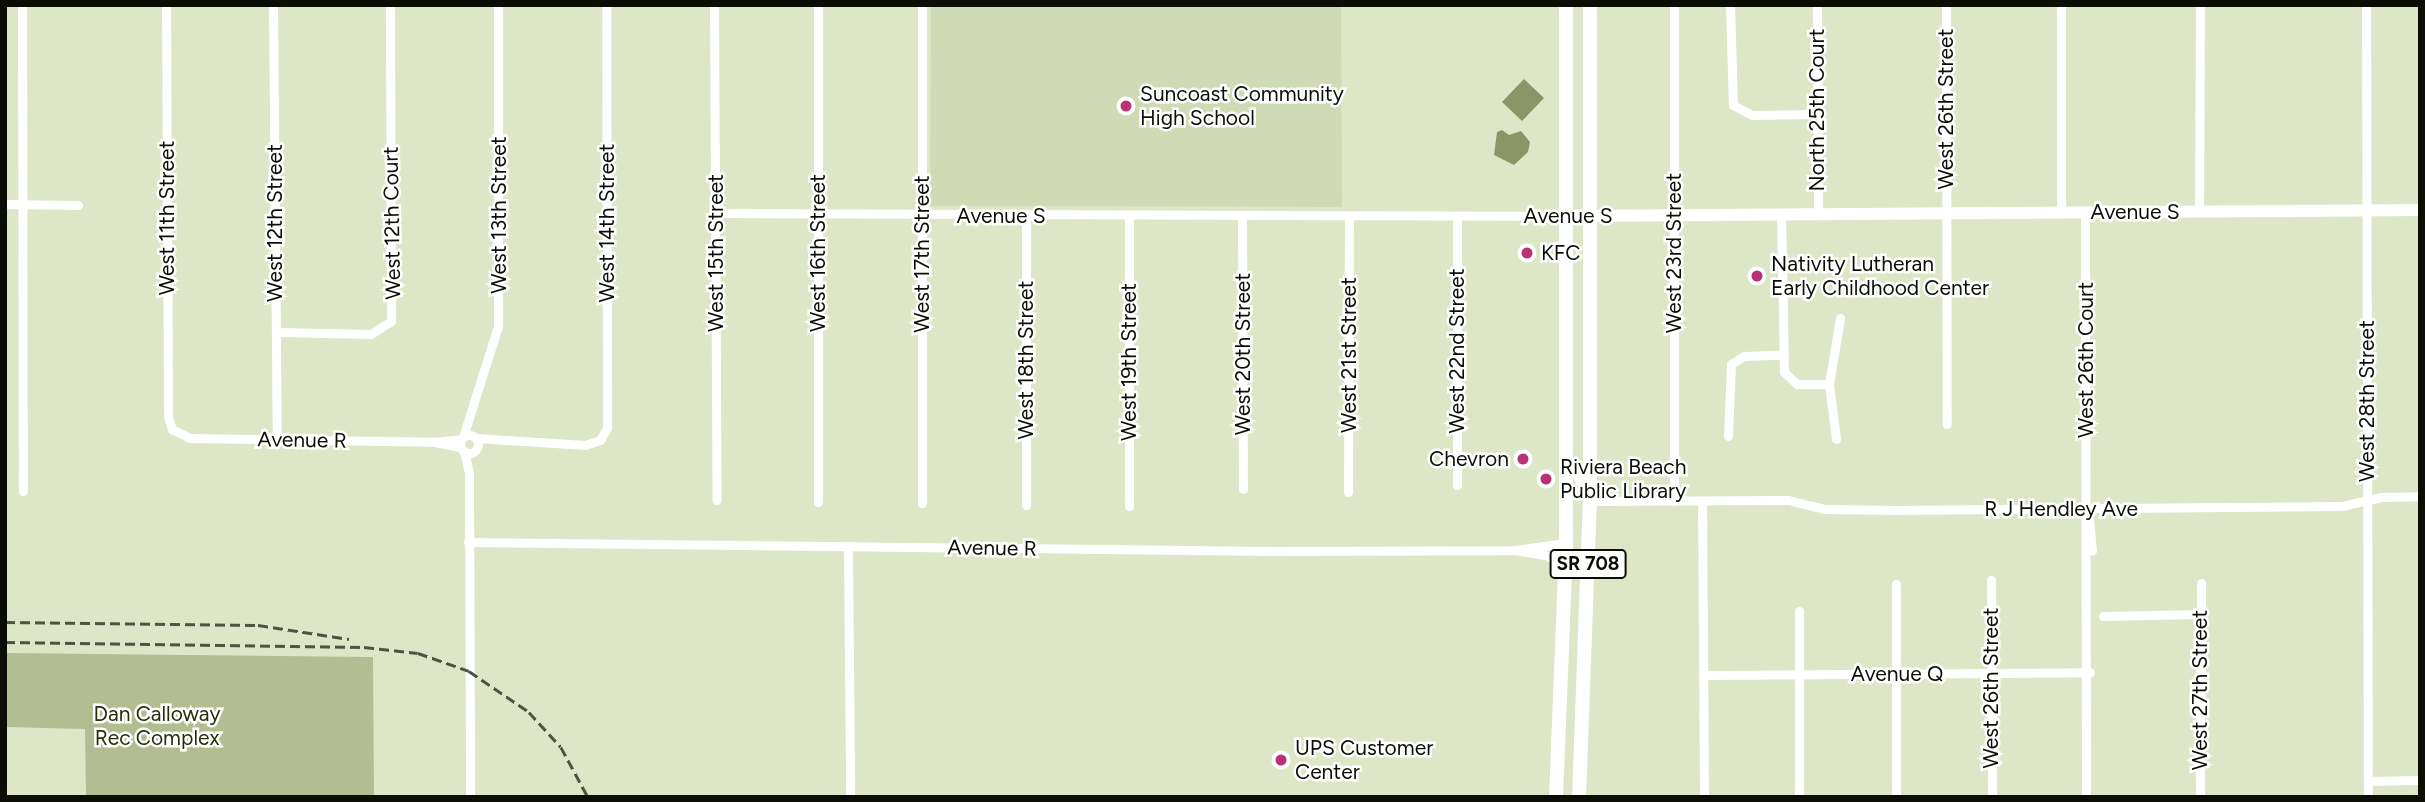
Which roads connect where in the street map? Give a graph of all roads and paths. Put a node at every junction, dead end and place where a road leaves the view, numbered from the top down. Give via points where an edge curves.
1 (22, 5) edge
2 (166, 5) edge
3 (273, 5) edge
4 (390, 5) edge
5 (498, 5) edge
6 (606, 5) edge
7 (714, 5) edge
8 (818, 5) edge
9 (922, 5) edge
10 (1566, 5) edge
11 (1590, 5) edge
12 (1674, 5) edge
13 (1730, 5) edge
14 (1817, 5) edge
15 (1946, 5) edge
16 (2061, 5) edge
17 (2200, 5) edge
18 (2366, 5) edge
19 (1817, 114) junction
20 (5, 204) edge
21 (23, 204) junction
22 (78, 205) dead end
23 (2367, 210) junction
24 (2420, 210) edge
25 (2199, 211) junction
26 (2061, 212) junction
27 (2085, 212) junction
28 (715, 213) junction
29 (1945, 213) junction
30 (818, 214) junction
31 (1781, 214) junction
32 (1818, 214) junction
33 (922, 215) junction
34 (1674, 215) junction
35 (1026, 216) junction
36 (1568, 216) junction
37 (1590, 216) junction
38 (1129, 217) junction
39 (1457, 217) junction
40 (1242, 218) junction
41 (1349, 218) junction
42 (1840, 318) dead end
43 (276, 332) junction
44 (1782, 355) junction
45 (1829, 384) junction
46 (470, 421) junction
47 (1947, 424) dead end
48 (172, 429) joint
49 (1728, 436) dead end
50 (475, 437) junction
51 (1836, 439) dead end
52 (276, 440) junction
53 (462, 443) junction
54 (499, 443) junction
55 (476, 450) junction
56 (1567, 454) junction
57 (469, 473) junction
58 (1457, 485) dead end
59 (1243, 489) dead end
60 (23, 491) dead end
61 (1348, 492) dead end
62 (2420, 496) edge
63 (717, 500) dead end
64 (1702, 500) junction
65 (1590, 501) junction
66 (1674, 501) junction
67 (818, 502) dead end
68 (922, 503) dead end
69 (2368, 503) junction
70 (1026, 505) dead end
71 (1129, 506) dead end
72 (2088, 508) junction
73 (468, 542) junction
74 (1566, 543) junction
75 (848, 546) junction
76 (1515, 550) junction
77 (1566, 568) junction
78 (1991, 580) dead end
79 (1896, 583) dead end
80 (2201, 583) dead end
81 (1799, 611) dead end
82 (2200, 614) junction
83 (2103, 616) dead end
84 (2089, 672) junction
85 (1991, 673) junction
86 (1896, 674) junction
87 (1703, 675) junction
88 (1799, 675) junction
89 (2420, 780) edge
90 (2368, 781) junction
91 (470, 797) edge
92 (850, 797) edge
93 (1556, 797) edge
94 (1578, 797) edge
95 (1704, 797) edge
96 (1799, 797) edge
97 (1896, 797) edge
98 (1992, 797) edge
99 (2088, 797) edge
100 (2200, 797) edge
101 (2368, 797) edge

1 - 21 street
2 - 48 street, West 11th Street via 168,417
3 - 43 street, West 12th Street
4 - 43 street, West 12th Court via 391,321 371,334
5 - 46 street, West 13th Street via 498,326
6 - 54 street, West 14th Street via 607,428 600,440 585,445
7 - 28 street, West 15th Street
8 - 30 street, West 16th Street
9 - 33 street, West 17th Street
10 - 36 main road, SR 708
11 - 37 main road, SR 708
12 - 34 street, West 23rd Street
13 - 19 street via 1733,105 1752,115
14 - 19 street, North 25th Court
15 - 29 street, West 26th Street
16 - 26 street
17 - 25 street
18 - 23 street, West 28th Street
19 - 32 street, North 25th Court
20 - 21 street
21 - 22 street
21 - 60 street
23 - 24 street, Avenue S
23 - 25 street, Avenue S
23 - 69 street, West 28th Street
25 - 27 street, Avenue S
26 - 27 street, Avenue S
26 - 29 street, Avenue S
27 - 72 street, West 26th Court
28 - 30 street, Avenue S
28 - 63 street, West 15th Street
29 - 32 street, Avenue S
29 - 47 street, West 26th Street
30 - 33 street, Avenue S
30 - 67 street, West 16th Street
31 - 32 street, Avenue S
31 - 34 street, Avenue S
31 - 44 street
33 - 35 street, Avenue S
33 - 68 street, West 17th Street
34 - 37 street, Avenue S
34 - 66 street, West 23rd Street
35 - 38 street, Avenue S
35 - 70 street, West 18th Street
36 - 37 street, Avenue S
36 - 39 street, Avenue S
36 - 56 main road, SR 708
37 - 65 main road, SR 708
38 - 40 street, Avenue S
38 - 71 street, West 19th Street
39 - 41 street, Avenue S
39 - 58 street, West 22nd Street
40 - 41 street, Avenue S
40 - 59 street, West 20th Street
41 - 61 street, West 21st Street
42 - 45 street
43 - 52 street, West 12th Street
44 - 45 street via 1789,381
44 - 49 street via 1744,356 1731,364
45 - 51 street
46 - 50 street
46 - 53 street, West 13th Street
48 - 52 street, Avenue R via 190,438
50 - 53 street
50 - 54 street
50 - 55 street
52 - 53 street, Avenue R
53 - 55 street
53 - 57 street
54 - 55 street
55 - 57 street
56 - 65 street
56 - 74 main road, SR 708
57 - 73 street
62 - 69 street, R J Hendley Ave via 2381,497
64 - 66 street
64 - 72 street, R J Hendley Ave via 1788,499 1845,510
64 - 87 street
65 - 66 street
65 - 94 main road, SR 708
69 - 72 street, R J Hendley Ave
69 - 90 street, West 28th Street
72 - 84 street, West 26th Court
73 - 75 street, Avenue R
73 - 91 street
74 - 76 street, Avenue R
74 - 77 main road, SR 708
75 - 76 street, Avenue R
75 - 92 street
76 - 77 street, Avenue R via 1548,556
77 - 93 main road, SR 708
78 - 85 street, West 26th Street
79 - 86 street
80 - 82 street, West 27th Street
81 - 88 street
82 - 83 street
82 - 100 street, West 27th Street
84 - 85 street, Avenue Q
84 - 99 street, West 26th Court
85 - 86 street, Avenue Q
85 - 98 street, West 26th Street
86 - 88 street, Avenue Q
86 - 97 street
87 - 88 street, Avenue Q
87 - 95 street
88 - 96 street
89 - 90 street
90 - 101 street, West 28th Street

